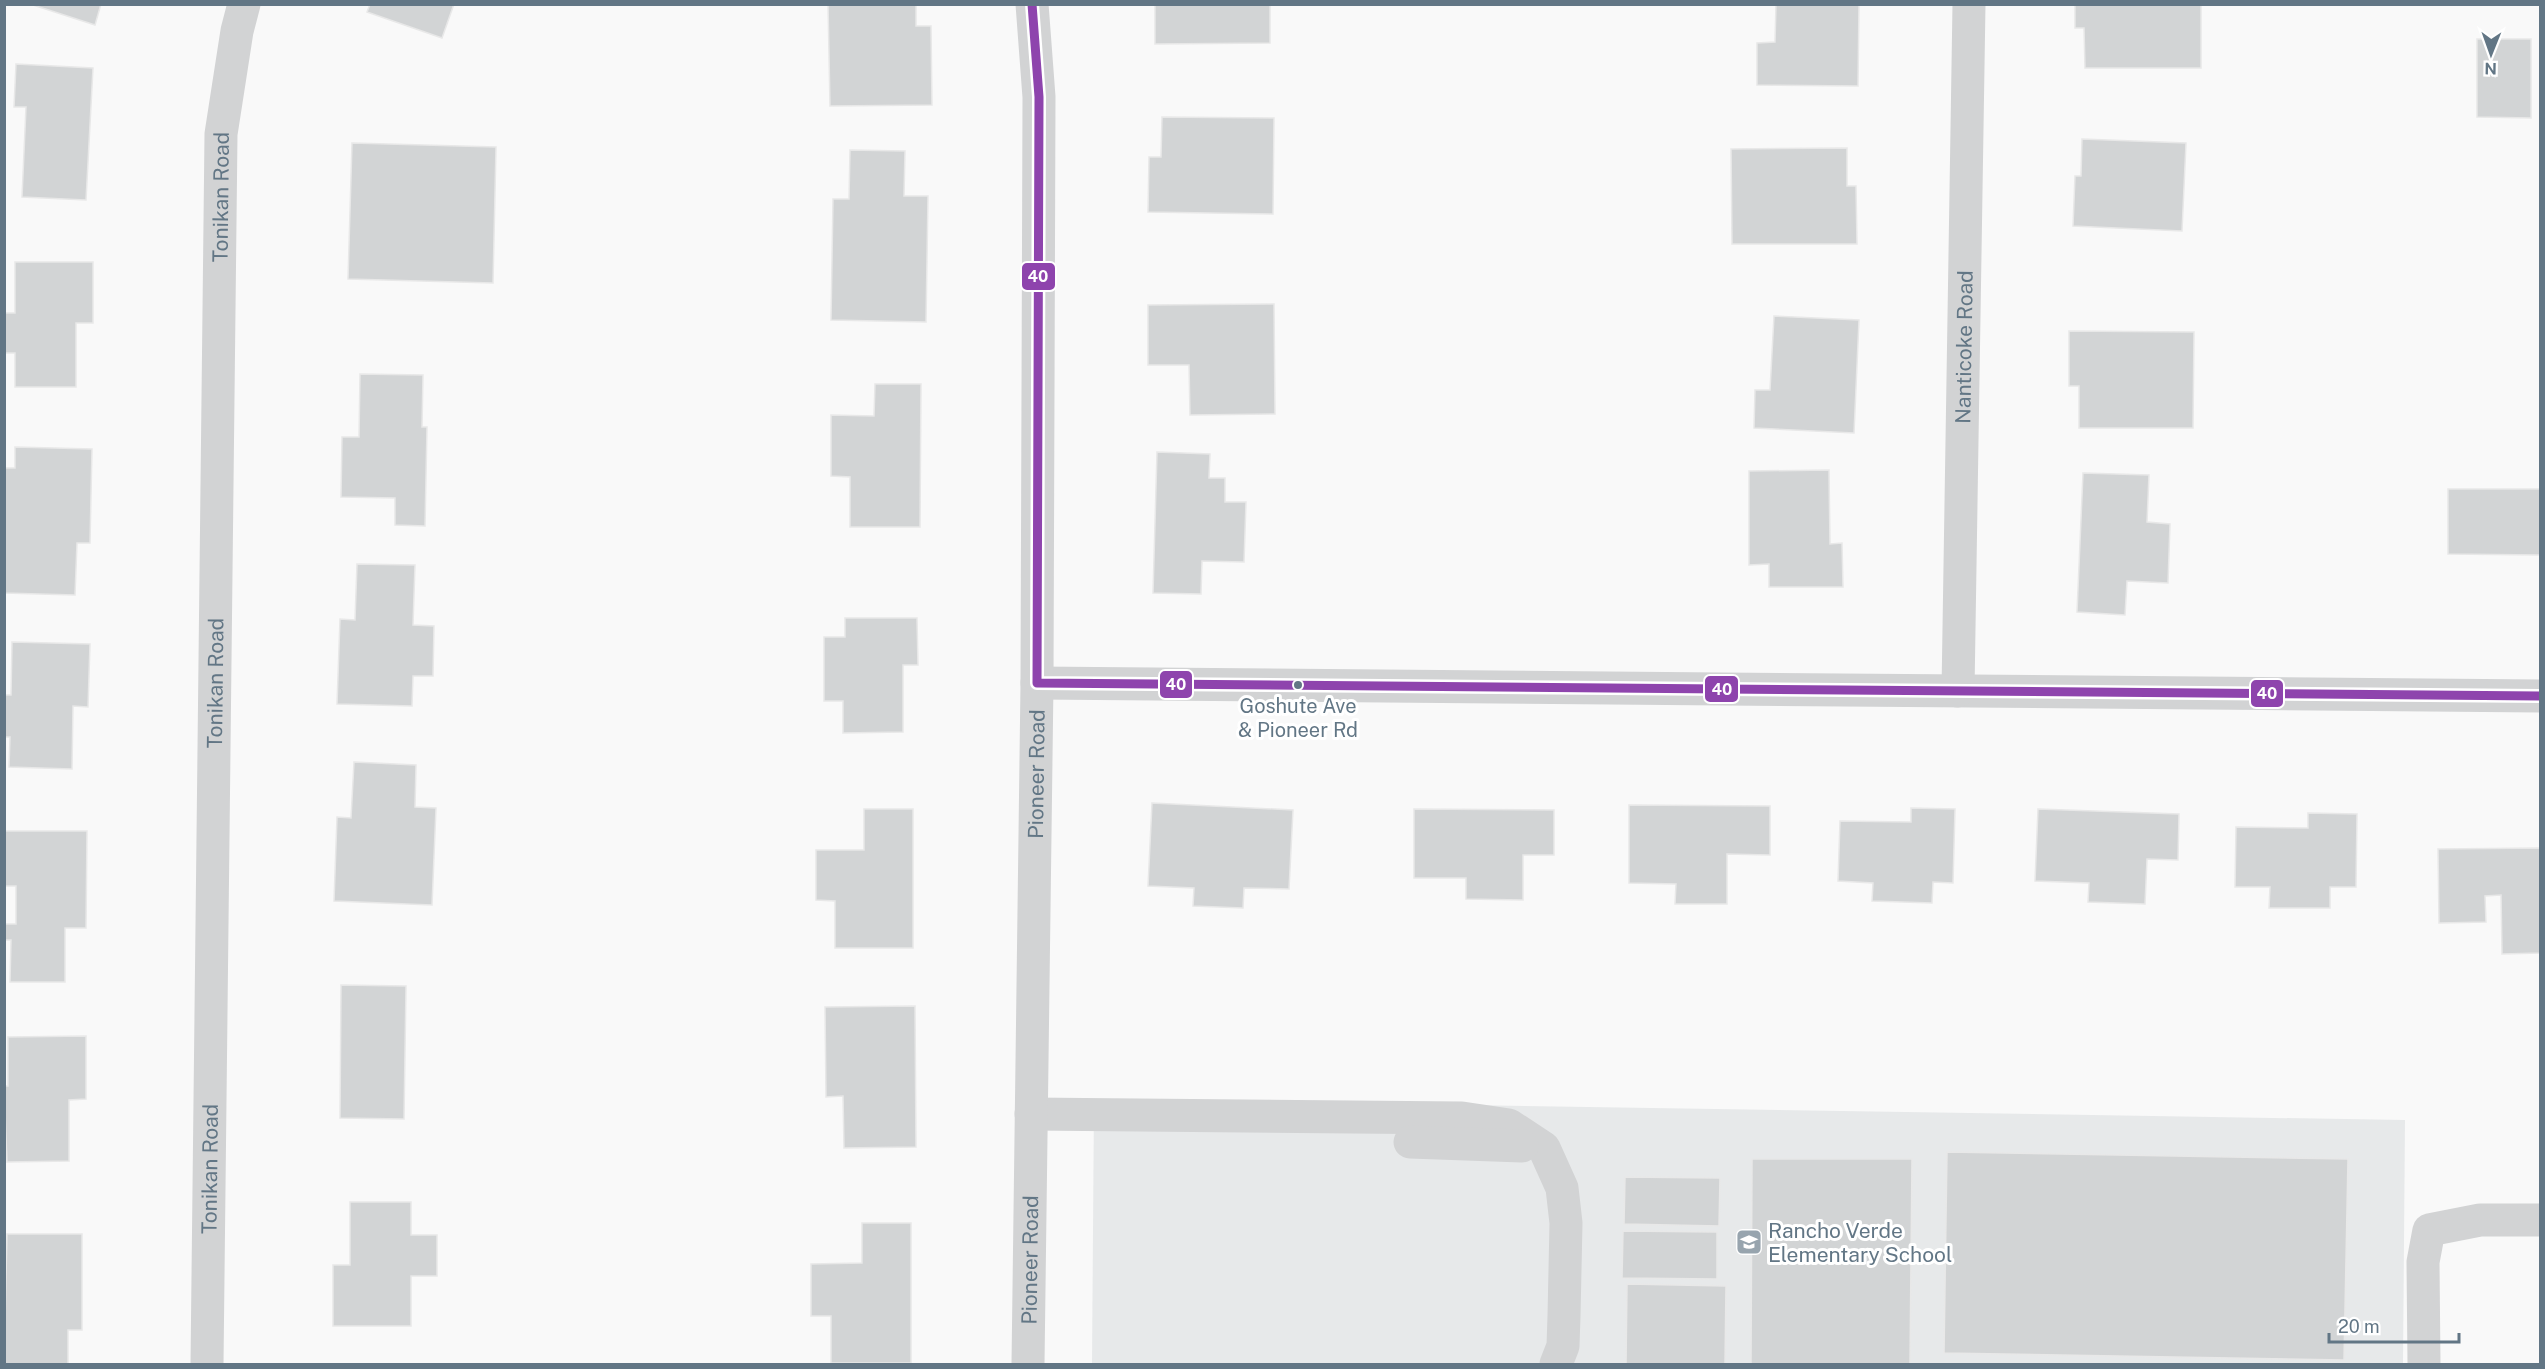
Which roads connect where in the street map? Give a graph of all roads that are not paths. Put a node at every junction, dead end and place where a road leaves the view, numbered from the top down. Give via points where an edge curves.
1 (244, 4) edge
2 (1032, 4) edge
3 (1969, 4) edge
4 (1037, 683) junction
5 (1958, 691) junction
6 (2541, 696) edge
7 (1031, 1114) junction
8 (1410, 1142) dead end
9 (1544, 1148) junction
10 (2541, 1220) edge
11 (207, 1365) edge
12 (1028, 1365) edge
13 (1556, 1365) edge
14 (2424, 1365) edge

1 - 11 street, Tonikan Road via 221,134
2 - 4 street, Pioneer Road via 1039,97
3 - 5 street, Nanticoke Road
4 - 5 street
4 - 7 street, Pioneer Road
5 - 6 street
7 - 9 street via 1462,1118 1509,1125
7 - 12 street, Pioneer Road
8 - 9 street
9 - 13 street via 1562,1188 1566,1223 1563,1346
10 - 14 street via 2480,1220 2429,1230 2423,1262

